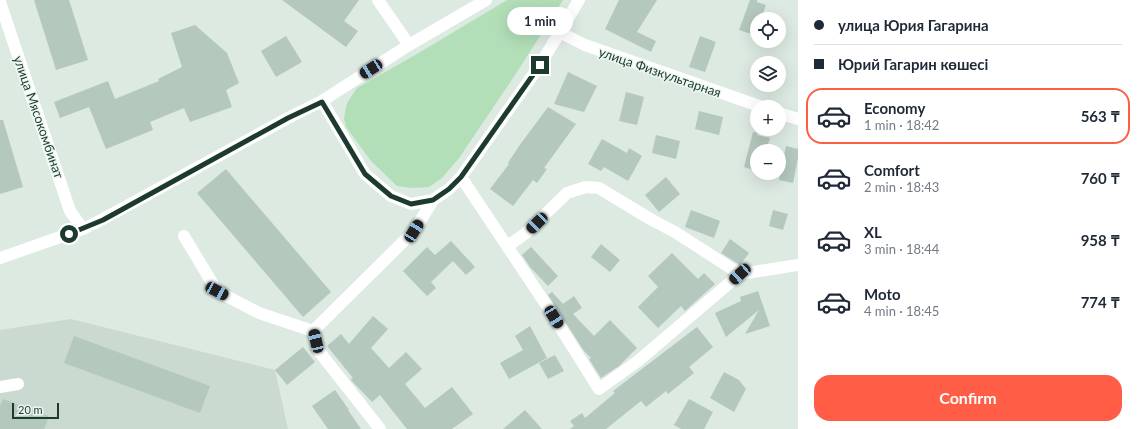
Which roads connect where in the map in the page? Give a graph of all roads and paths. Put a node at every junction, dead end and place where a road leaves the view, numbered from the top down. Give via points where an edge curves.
1 (378, 0) edge
2 (486, 0) edge
3 (579, 0) edge
4 (0, 2) edge
5 (560, 32) junction
6 (409, 45) junction
7 (322, 102) junction
8 (750, 103) edge
9 (786, 115) edge
10 (798, 119) edge
11 (461, 177) junction
12 (433, 200) junction
13 (83, 229) junction
14 (184, 236) dead end
15 (508, 246) junction
16 (0, 258) edge
17 (798, 265) edge
18 (740, 274) junction
19 (313, 331) junction
20 (18, 384) dead end
21 (0, 387) edge
22 (380, 429) edge

1 - 6 street
2 - 6 street
3 - 5 street
4 - 13 street, улица Мясокомбинат via 70,211
5 - 8 street, улица Физкультарная via 585,46
5 - 11 street via 540,65
6 - 7 street
7 - 12 street via 365,174 391,196 411,204
7 - 13 street
9 - 10 street
11 - 12 street
11 - 15 street
12 - 19 street via 414,231
13 - 16 street
14 - 19 street via 217,291 259,313
15 - 18 street via 526,233 567,193 586,187 599,188
15 - 18 street via 599,389 638,361
17 - 18 street
19 - 22 street via 318,350
20 - 21 street

